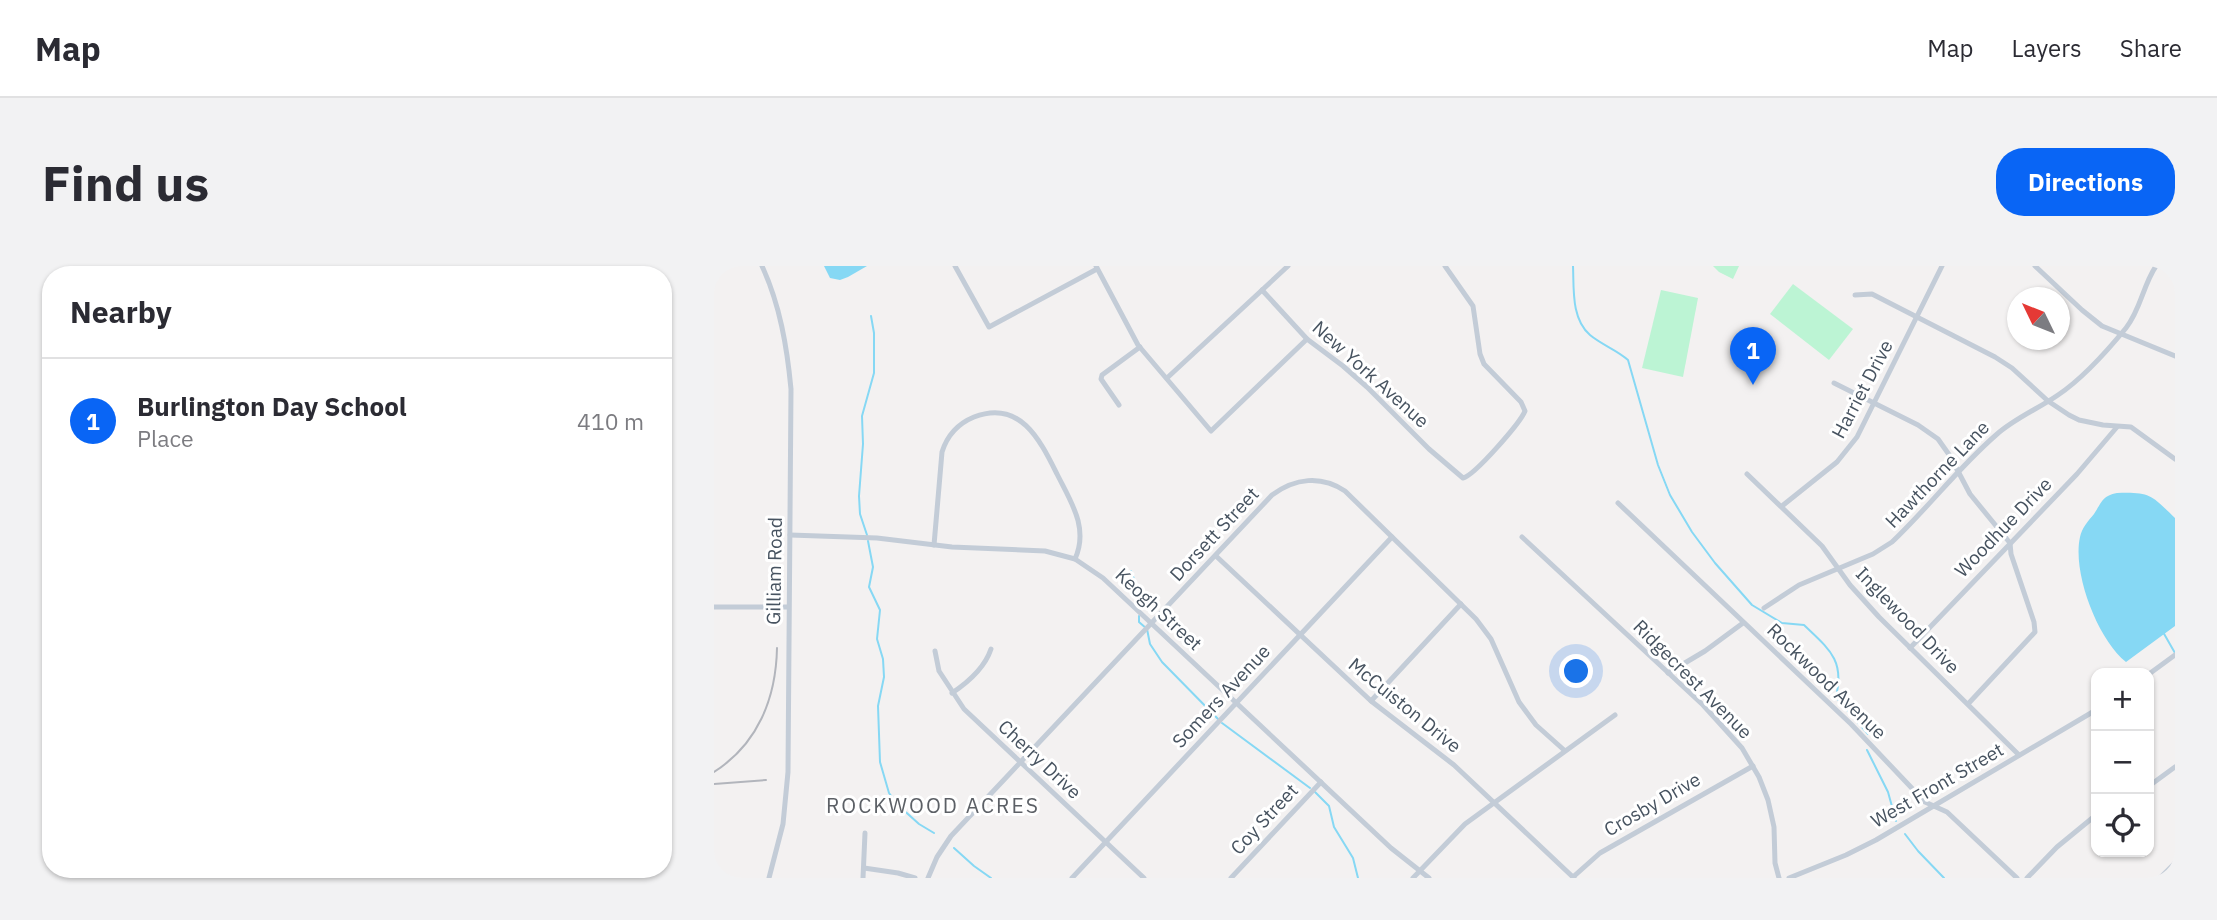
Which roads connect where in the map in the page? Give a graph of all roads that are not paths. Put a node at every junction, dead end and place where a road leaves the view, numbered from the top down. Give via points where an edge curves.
1 (762, 266) edge
2 (955, 266) edge
3 (1288, 266) edge
4 (1445, 266) edge
5 (1942, 266) edge
6 (2035, 266) edge
7 (2156, 266) edge
8 (1097, 267) edge
9 (1262, 290) junction
10 (1855, 295) dead end
11 (1917, 317) junction
12 (2120, 335) junction
13 (1307, 339) junction
14 (1140, 347) junction
15 (2175, 356) edge
16 (1167, 378) junction
17 (1834, 383) dead end
18 (2048, 401) junction
19 (1875, 404) junction
20 (1119, 405) dead end
21 (2117, 427) junction
22 (2175, 459) edge
23 (1958, 473) junction
24 (1747, 474) dead end
25 (1618, 503) dead end
26 (1782, 506) junction
27 (790, 535) junction
28 (1392, 537) junction
29 (1522, 537) dead end
30 (2010, 543) junction
31 (934, 545) junction
32 (1216, 556) junction
33 (1074, 559) junction
34 (1838, 567) junction
35 (1461, 604) junction
36 (714, 607) edge
37 (788, 607) junction
38 (1764, 608) dead end
39 (1743, 623) junction
40 (1152, 624) junction
41 (1300, 635) junction
42 (1910, 648) junction
43 (990, 649) dead end
44 (935, 651) dead end
45 (2175, 655) edge
46 (2154, 670) edge
47 (1668, 673) junction
48 (951, 693) junction
49 (1371, 701) junction
50 (1237, 703) junction
51 (1968, 704) junction
52 (2091, 713) edge
53 (1615, 715) dead end
54 (1564, 750) junction
55 (2020, 755) junction
56 (1021, 763) junction
57 (1752, 766) junction
58 (2175, 767) edge
59 (1321, 782) junction
60 (2154, 782) edge
61 (1493, 802) junction
62 (1935, 805) junction
63 (2091, 819) edge
64 (865, 833) dead end
65 (1106, 842) junction
66 (2175, 863) edge
67 (864, 869) junction
68 (1419, 872) junction
69 (1574, 877) edge
70 (769, 878) edge
71 (863, 878) edge
72 (915, 878) edge
73 (928, 878) edge
74 (1072, 878) edge
75 (1144, 878) edge
76 (1231, 878) edge
77 (1413, 878) edge
78 (1429, 878) edge
79 (1779, 878) edge
80 (1789, 878) edge
81 (2017, 878) edge
82 (2027, 878) edge
83 (2160, 878) edge

1 - 27 street, Gilliam Road via 777,306 790,371
2 - 8 street via 989,327
3 - 9 street
4 - 13 street, New York Avenue via 1473,306 1484,364 1525,411 1463,478 1351,373
5 - 11 street, Harriet Drive
6 - 12 street via 2091,318
7 - 12 street, Hawthorne Lane via 2138,309
8 - 14 street
9 - 13 street, New York Avenue
9 - 16 street
10 - 11 street via 1872,294
11 - 18 street via 2007,364
11 - 19 street, Harriet Drive
12 - 15 street
12 - 18 street, Hawthorne Lane via 2077,380
13 - 16 street via 1211,431
14 - 16 street
14 - 20 street via 1102,374
17 - 19 street
18 - 21 street via 2079,420
18 - 23 street, Hawthorne Lane via 2006,426
19 - 23 street via 1928,431 1945,448
19 - 26 street, Harriet Drive via 1846,453
21 - 22 street via 2135,429
21 - 30 street, Woodhue Drive
23 - 30 street via 1978,506
23 - 34 street, Hawthorne Lane via 1892,542
24 - 26 street, Inglewood Drive
25 - 39 street, Rockwood Avenue
26 - 34 street, Inglewood Drive
27 - 31 street, Keogh Street
27 - 37 street, Gilliam Road
28 - 32 street, Dorsett Street via 1345,491 1324,481 1307,480 1272,495
28 - 35 street, Dorsett Street
28 - 41 street, Somers Avenue
29 - 47 street, Ridgecrest Avenue
30 - 42 street, Woodhue Drive
30 - 51 street via 2035,632
31 - 33 street, Keogh Street via 1035,550
31 - 33 street via 945,443 967,420 998,414 1020,421 1040,440 1078,516 1081,534
32 - 40 street, Dorsett Street
32 - 41 street, McCuiston Drive
33 - 40 street, Keogh Street
34 - 38 street, Hawthorne Lane
34 - 42 street, Inglewood Drive via 1864,602
35 - 49 street
35 - 54 street, Dorsett Street via 1490,639 1529,716
36 - 37 street
37 - 70 street, Gilliam Road via 788,772 783,824
39 - 47 street
39 - 62 street, Rockwood Avenue via 1851,724 1924,802
40 - 50 street, Keogh Street
40 - 56 street, Dorsett Street
41 - 49 street, McCuiston Drive
41 - 50 street, Somers Avenue
42 - 51 street, Inglewood Drive
43 - 48 street via 988,658
44 - 48 street, Cherry Drive
45 - 46 street
47 - 57 street, Ridgecrest Avenue via 1732,735
48 - 56 street, Cherry Drive
49 - 61 street, McCuiston Drive
50 - 59 street, Keogh Street
50 - 65 street, Somers Avenue
51 - 55 street, Inglewood Drive
52 - 55 street, West Front Street
53 - 54 street
54 - 61 street
55 - 62 street, West Front Street
56 - 65 street, Cherry Drive
56 - 73 street, Dorsett Street via 951,836
57 - 69 street, Crosby Drive via 1600,853
57 - 79 street, Ridgecrest Avenue via 1772,814
58 - 60 street
59 - 68 street, Keogh Street
59 - 76 street, Coy Street
61 - 68 street
61 - 69 street, McCuiston Drive
62 - 80 street, West Front Street via 1860,848
62 - 81 street, Rockwood Avenue
63 - 82 street
64 - 67 street
65 - 74 street, Somers Avenue
65 - 75 street, Cherry Drive
66 - 83 street
67 - 71 street
67 - 72 street
68 - 77 street
68 - 78 street, Keogh Street

